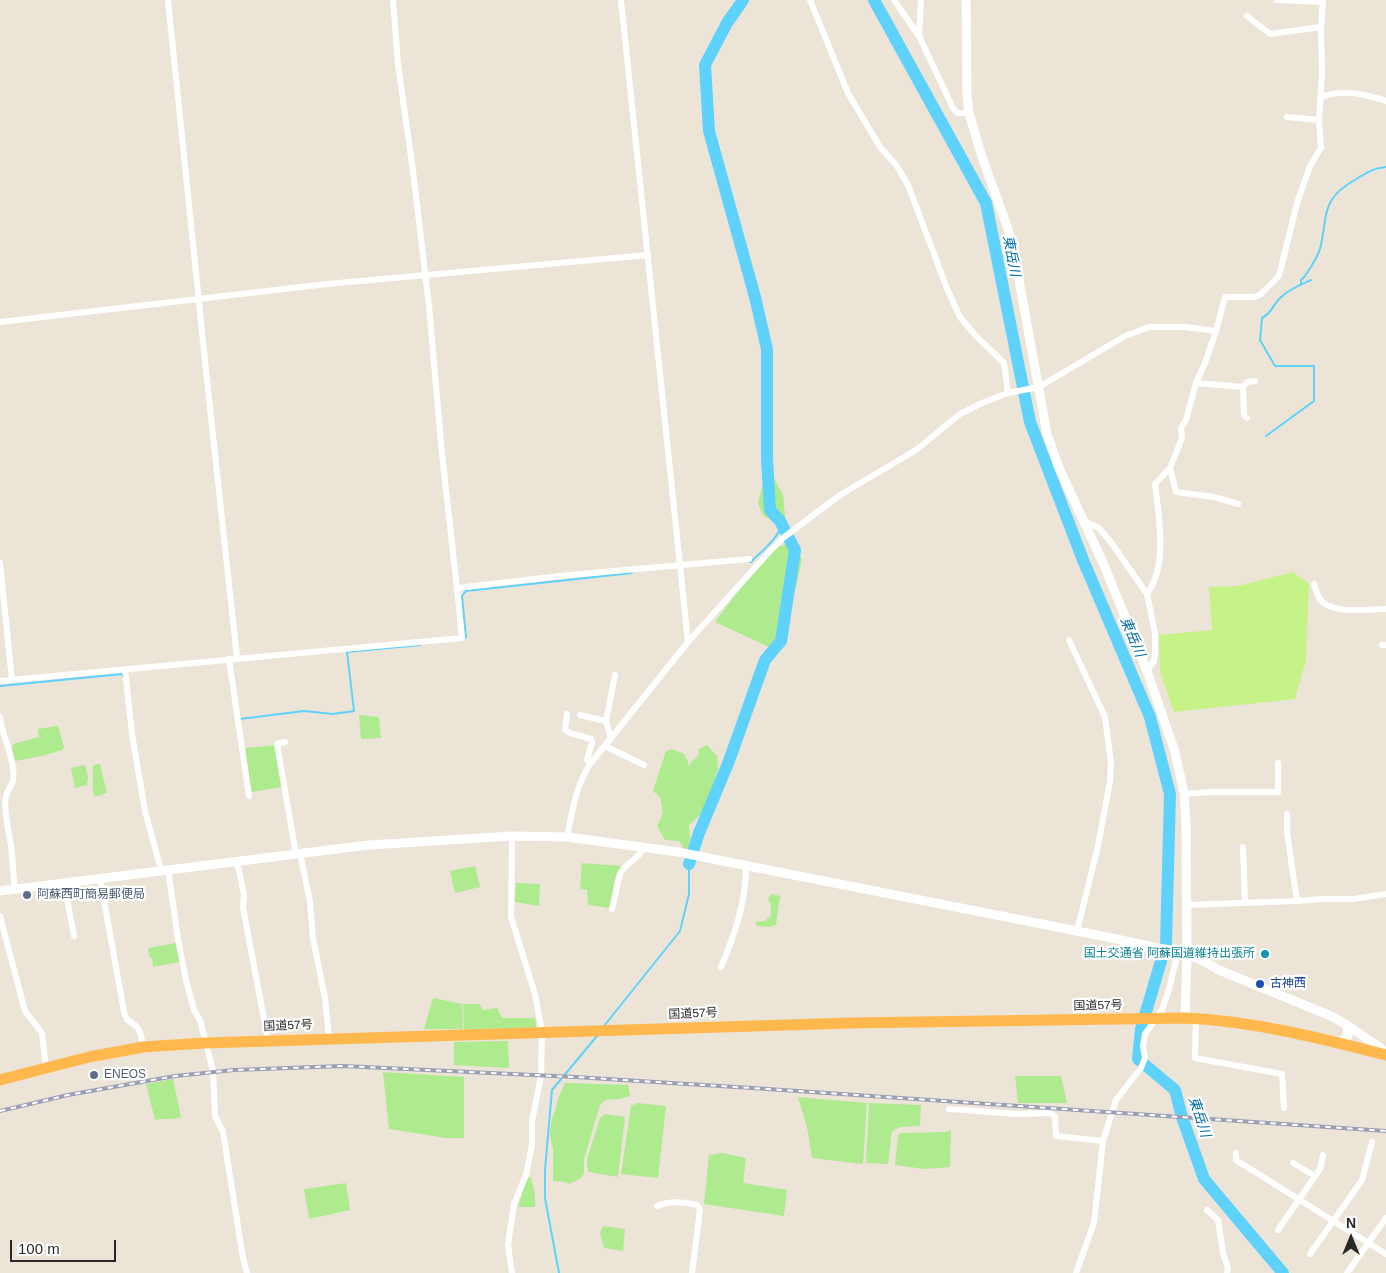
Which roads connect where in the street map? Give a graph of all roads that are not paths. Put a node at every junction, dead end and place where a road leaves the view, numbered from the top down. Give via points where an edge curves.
1 (168, 0) edge
2 (393, 0) edge
3 (621, 0) edge
4 (810, 0) edge
5 (894, 0) edge
6 (921, 0) edge
7 (966, 0) edge
8 (1276, 0) edge
9 (1323, 1) edge
10 (1247, 16) dead end
11 (1321, 27) junction
12 (1262, 34) dead end
13 (1270, 34) junction
14 (919, 36) junction
15 (1320, 98) junction
16 (1386, 101) edge
17 (969, 114) junction
18 (1287, 117) dead end
19 (1319, 120) junction
20 (648, 255) junction
21 (425, 276) junction
22 (200, 299) junction
23 (0, 322) edge
24 (1216, 332) junction
25 (1255, 381) dead end
26 (1196, 383) junction
27 (1038, 387) junction
28 (1243, 387) junction
29 (1008, 393) junction
30 (1247, 418) dead end
31 (1170, 468) junction
32 (1238, 504) dead end
33 (1086, 522) junction
34 (749, 559) dead end
35 (0, 563) edge
36 (680, 565) junction
37 (1314, 584) dead end
38 (457, 588) junction
39 (1147, 594) junction
40 (1386, 609) edge
41 (1070, 640) dead end
42 (688, 642) junction
43 (237, 658) junction
44 (229, 659) junction
45 (125, 669) junction
46 (1147, 671) junction
47 (615, 675) dead end
48 (12, 680) junction
49 (0, 681) edge
50 (567, 714) dead end
51 (580, 715) dead end
52 (0, 717) edge
53 (606, 721) junction
54 (611, 739) junction
55 (285, 742) dead end
56 (605, 746) junction
57 (1278, 763) dead end
58 (590, 764) junction
59 (644, 765) dead end
60 (1184, 794) junction
61 (249, 796) dead end
62 (1287, 814) dead end
63 (512, 836) junction
64 (567, 837) junction
65 (1243, 847) dead end
66 (644, 848) junction
67 (298, 853) junction
68 (237, 861) junction
69 (746, 866) junction
70 (164, 870) junction
71 (100, 878) junction
72 (64, 883) junction
73 (14, 889) junction
74 (0, 891) edge
75 (1386, 894) edge
76 (1297, 900) junction
77 (1245, 903) junction
78 (1187, 905) junction
79 (612, 909) dead end
80 (0, 916) edge
81 (1077, 931) junction
82 (74, 936) dead end
83 (1181, 953) junction
84 (721, 967) dead end
85 (1190, 1018) junction
86 (1347, 1025) junction
87 (542, 1032) junction
88 (330, 1038) junction
89 (268, 1040) junction
90 (205, 1043) junction
91 (1339, 1043) junction
92 (143, 1047) junction
93 (1386, 1054) edge
94 (46, 1069) junction
95 (0, 1080) edge
96 (1284, 1108) dead end
97 (949, 1109) dead end
98 (1103, 1141) junction
99 (1372, 1142) dead end
100 (1236, 1152) dead end
101 (1323, 1155) dead end
102 (1293, 1163) dead end
103 (1315, 1176) junction
104 (1299, 1200) junction
105 (657, 1206) dead end
106 (1207, 1210) dead end
107 (1386, 1218) edge
108 (1334, 1221) junction
109 (1278, 1230) dead end
110 (1369, 1243) junction
111 (1310, 1254) dead end
112 (1386, 1254) edge
113 (247, 1273) edge
114 (512, 1273) edge
115 (692, 1273) edge
116 (1076, 1273) edge
117 (1228, 1273) edge
118 (1347, 1273) edge

1 - 22 street
2 - 21 street
3 - 20 street
4 - 29 street via 848,93 880,147 908,185 960,316 1004,363
5 - 14 street
6 - 14 street
7 - 17 street
8 - 9 street
9 - 11 street
10 - 13 street
11 - 13 street
11 - 15 street
12 - 13 street
14 - 17 street via 953,108 957,113
15 - 16 street via 1329,94 1361,94
15 - 19 street
17 - 27 street via 1008,229
18 - 19 street
19 - 24 street via 1321,148 1310,166 1297,203 1279,276 1260,295 1225,297
20 - 21 street
20 - 36 street
21 - 22 street
21 - 38 street
22 - 23 street
22 - 43 street
24 - 26 street
24 - 27 street via 1185,327 1149,327 1125,336
25 - 28 street via 1247,382
26 - 28 street
26 - 31 street via 1181,428 1182,438
27 - 29 street
27 - 33 street via 1046,434
28 - 30 street via 1244,415
29 - 42 street via 960,414 916,450 851,488 789,534
31 - 32 street via 1176,492
31 - 39 street via 1155,484 1161,532 1157,576
33 - 39 street via 1099,528
33 - 46 street
34 - 36 street
35 - 48 street
36 - 38 street
36 - 42 street
37 - 40 street via 1326,606 1338,610
38 - 43 street via 462,638
39 - 46 street via 1156,652
41 - 81 street via 1105,717 1111,763 1098,846
42 - 54 street
43 - 44 street
44 - 45 street
44 - 61 street
45 - 48 street
45 - 70 street via 145,811
46 - 60 street via 1175,752
47 - 53 street
48 - 49 street
50 - 58 street via 565,730 591,739 587,760
51 - 53 street
52 - 73 street via 14,771 13,784 6,795
53 - 54 street
54 - 56 street
55 - 67 street via 277,744
56 - 58 street
56 - 59 street
57 - 60 street via 1278,792
58 - 64 street via 578,787
60 - 78 street
62 - 76 street
63 - 64 street
63 - 67 street
63 - 87 street via 511,917 535,994
64 - 66 street
65 - 77 street
66 - 69 street
66 - 79 street via 620,874
67 - 68 street
67 - 88 street via 310,902
68 - 70 street
68 - 89 street
69 - 81 street
69 - 84 street via 741,913
70 - 71 street
70 - 90 street via 186,980
71 - 72 street
71 - 92 street via 124,1012 127,1020 140,1030
72 - 73 street
72 - 82 street
73 - 74 street
75 - 76 street via 1353,899
76 - 77 street
77 - 78 street
78 - 83 street
80 - 94 street via 23,1004 42,1033
81 - 83 street
83 - 85 street
83 - 86 street
83 - 98 street via 1176,960 1162,1010 1145,1034 1145,1058 1116,1100
85 - 87 highway, 国道57号
85 - 91 highway, 国道57号 via 1275,1028
85 - 96 street via 1195,1058 1282,1074
86 - 91 street via 1348,1036
86 - 93 street
87 - 88 highway, 国道57号
87 - 114 street via 541,1076 532,1121 532,1144 526,1175 514,1204 508,1238
88 - 89 highway, 国道57号
89 - 90 highway, 国道57号
90 - 92 highway, 国道57号
90 - 113 street via 213,1071 215,1116 223,1132
91 - 93 highway, 国道57号
92 - 94 highway, 国道57号
94 - 95 highway, 国道57号
97 - 98 street via 1050,1113 1056,1119 1056,1136
98 - 116 street via 1094,1223
99 - 108 street via 1362,1180
100 - 104 street via 1236,1160
101 - 103 street
102 - 103 street
103 - 104 street
104 - 108 street
104 - 109 street
105 - 115 street via 665,1202 698,1205
106 - 117 street via 1218,1220
107 - 110 street
108 - 110 street
108 - 111 street
110 - 112 street
110 - 118 street

